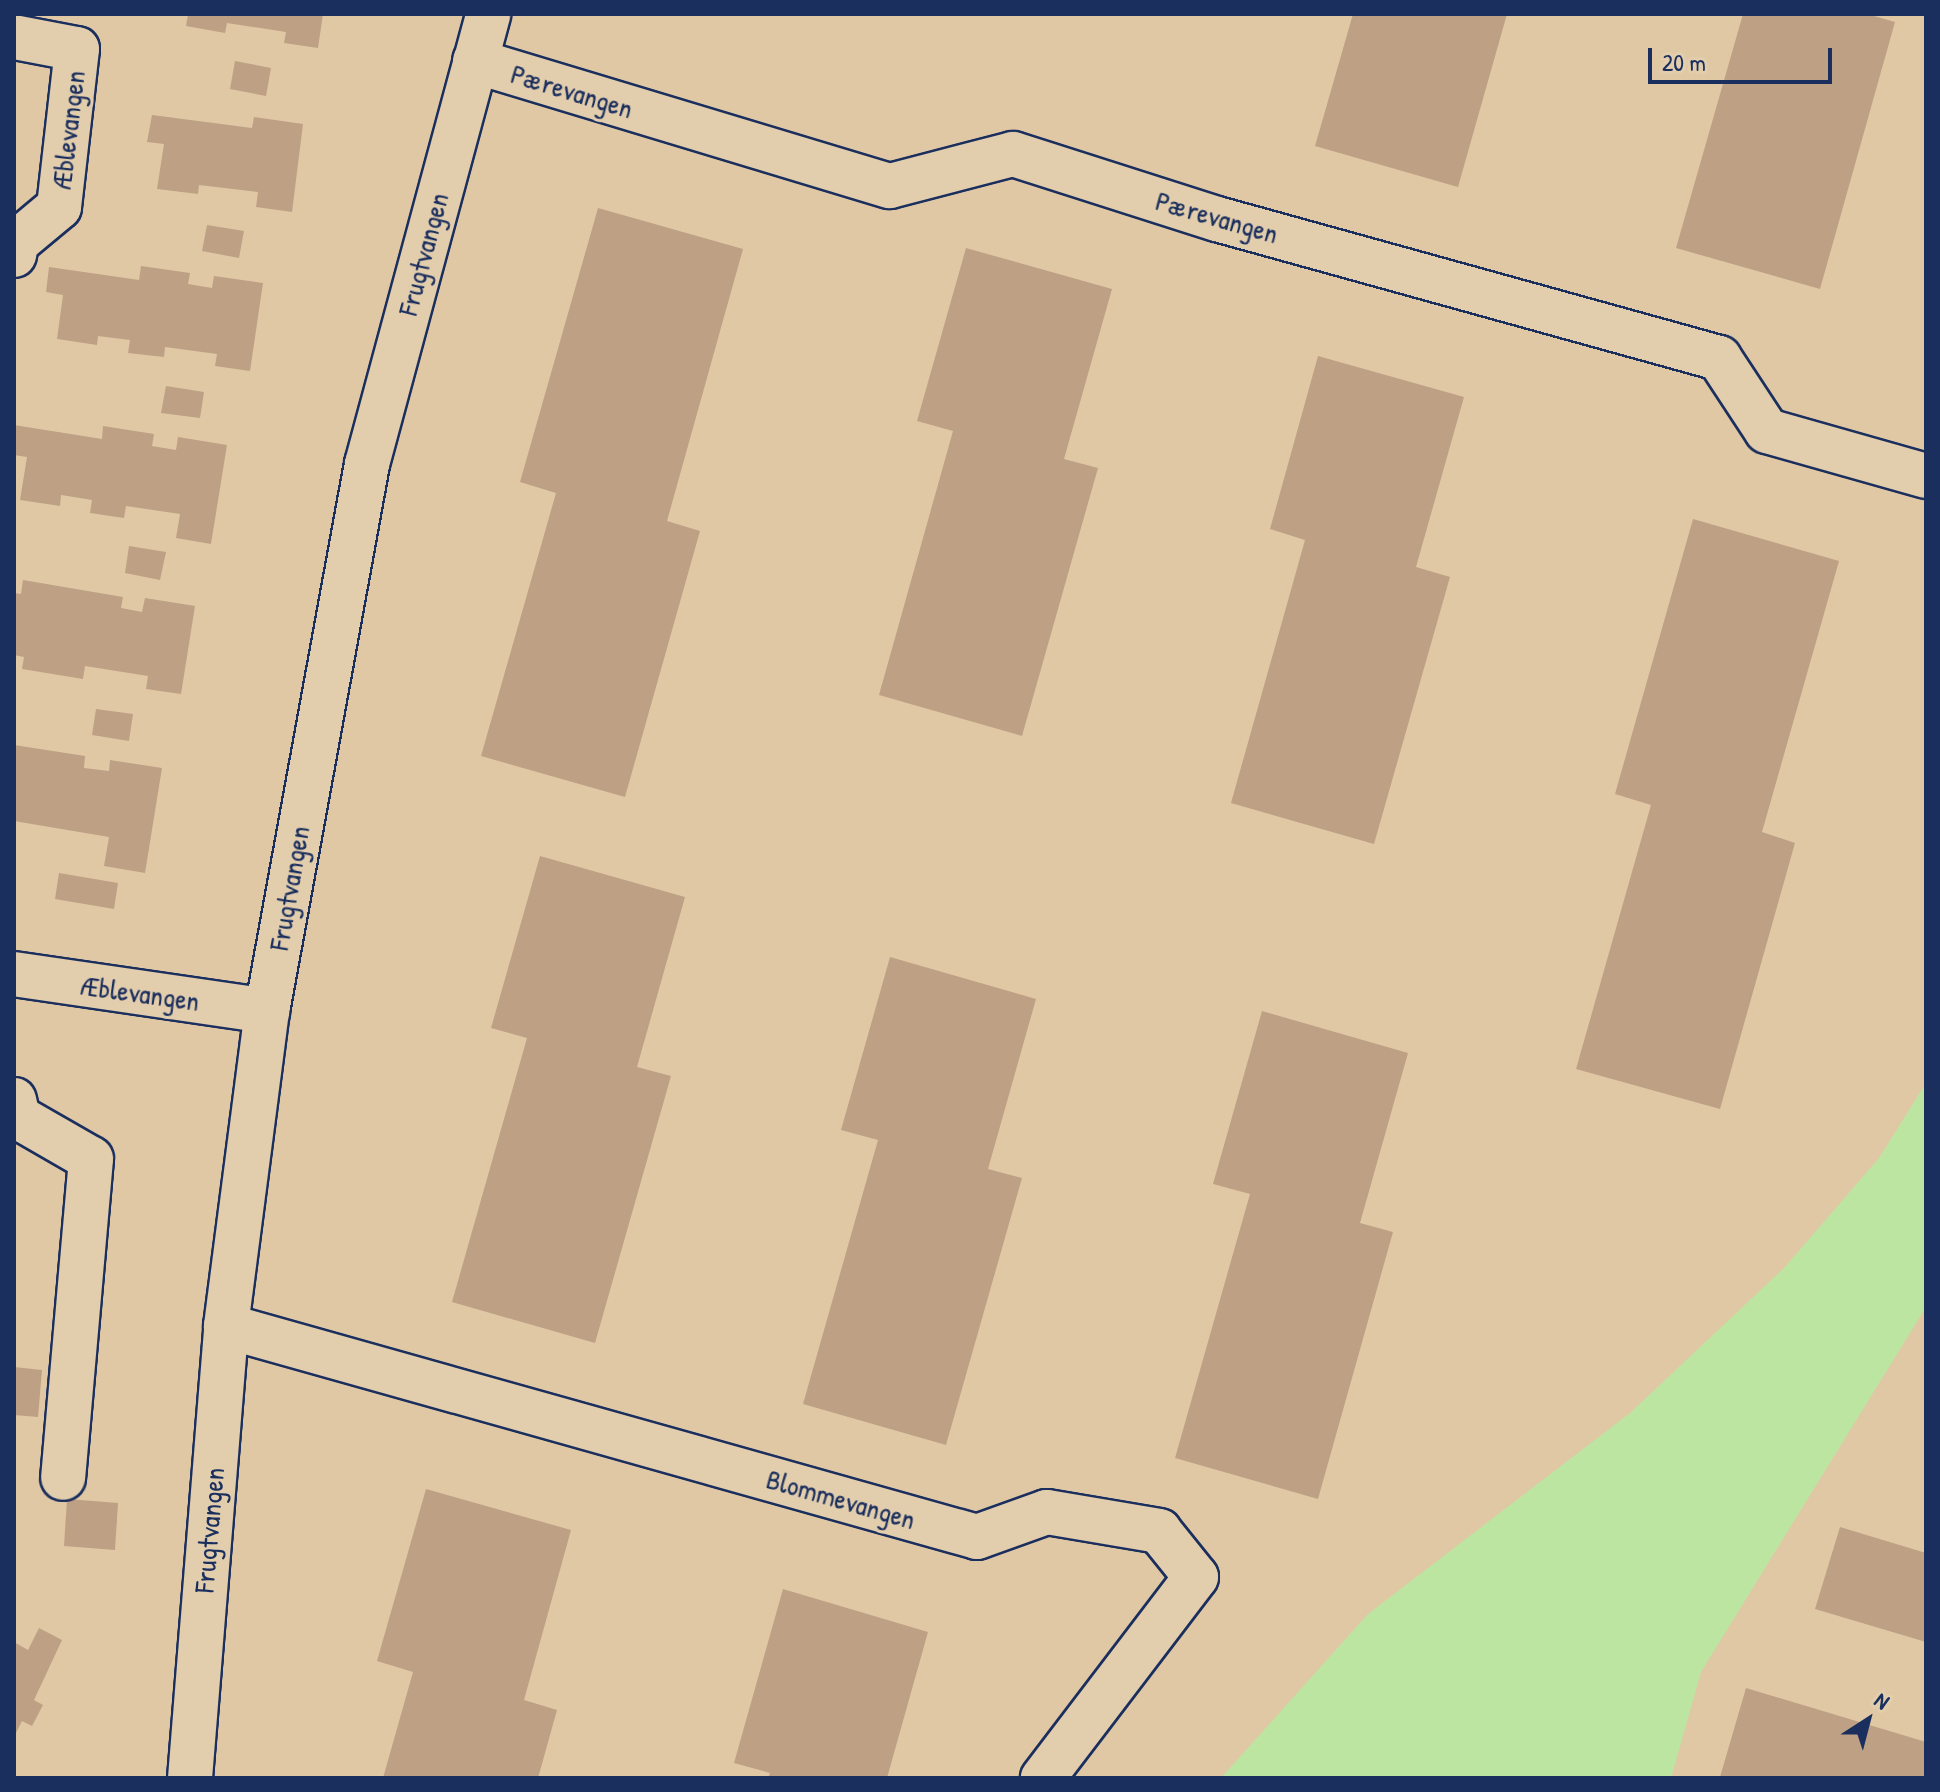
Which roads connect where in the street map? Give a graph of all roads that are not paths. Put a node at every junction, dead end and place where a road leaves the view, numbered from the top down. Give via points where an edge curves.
1 (488, 14) edge
2 (14, 37) edge
3 (475, 61) junction
4 (14, 255) edge
5 (1926, 476) edge
6 (14, 974) edge
7 (267, 1011) junction
8 (14, 1100) edge
9 (226, 1326) junction
10 (63, 1478) dead end
11 (190, 1778) edge
12 (1043, 1778) edge

1 - 3 street, Frugtvangen
2 - 4 street, Æblevangen via 77,49 59,207 16,243
3 - 5 street, Pærevangen via 890,186 1013,154 1217,219 1719,358 1767,431
3 - 7 street, Frugtvangen via 367,464
6 - 7 street, Æblevangen
7 - 9 street, Frugtvangen
8 - 10 street via 18,1117 91,1159
9 - 11 street, Frugtvangen
9 - 12 street, Blommevangen via 977,1537 1047,1512 1159,1531 1196,1577

